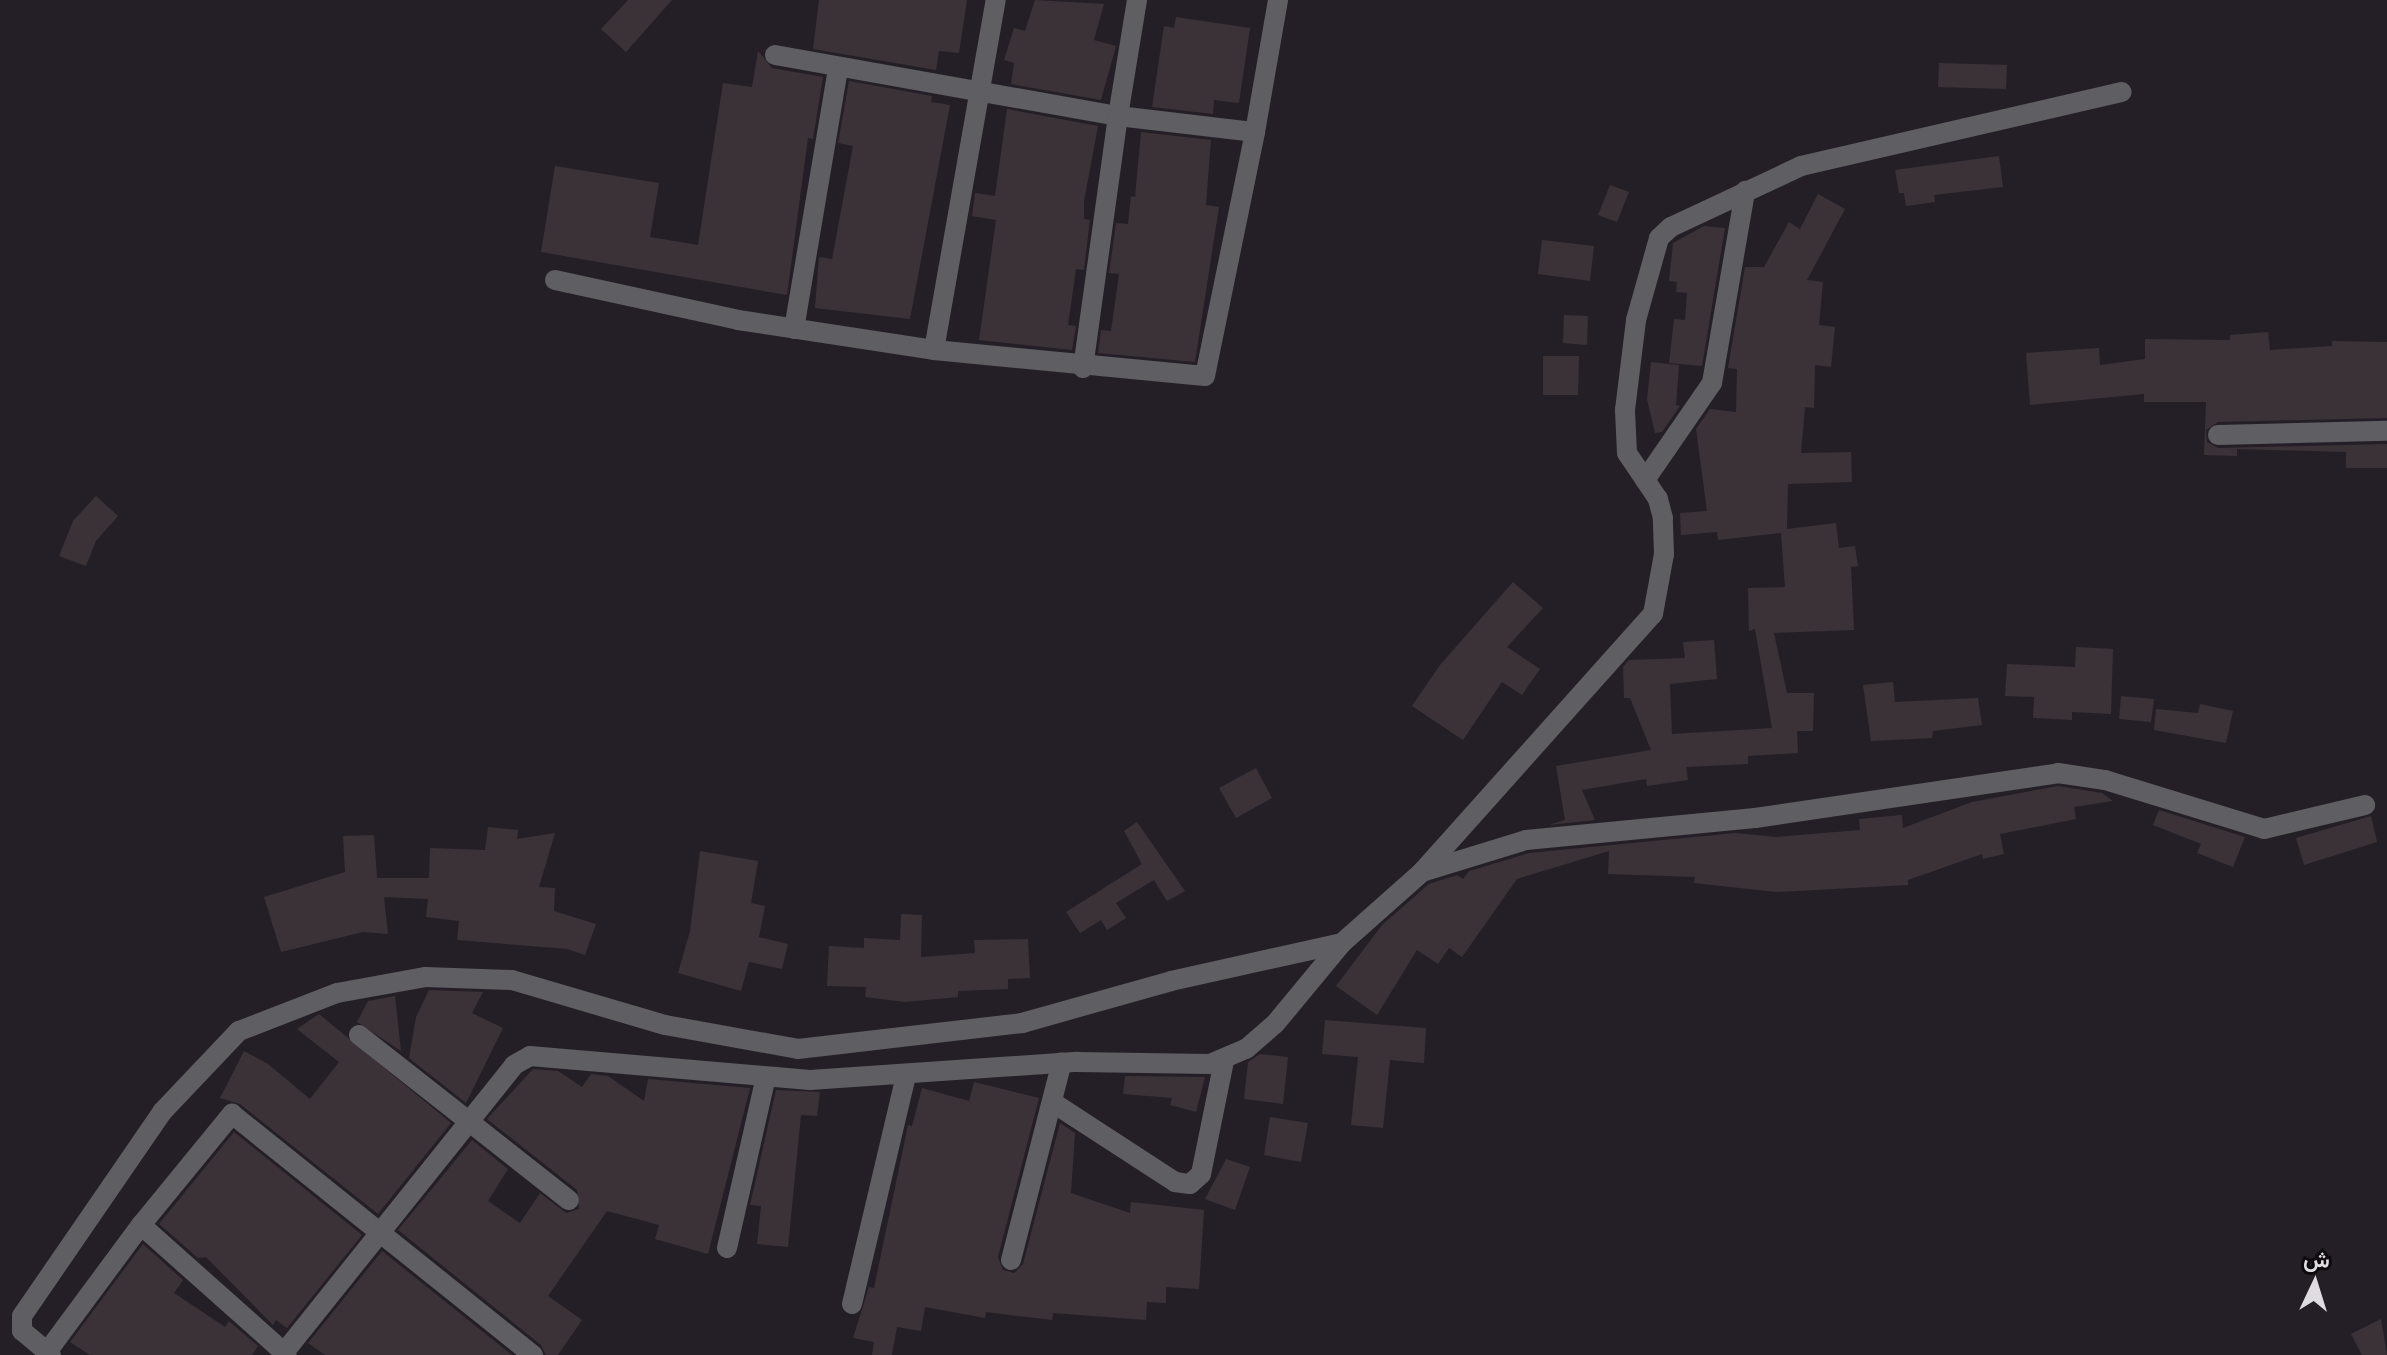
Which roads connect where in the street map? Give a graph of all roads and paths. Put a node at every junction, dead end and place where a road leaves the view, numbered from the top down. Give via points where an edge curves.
1 (996, 0) edge
2 (1137, 0) edge
3 (1278, 0) edge
4 (775, 55) dead end
5 (838, 68) junction
6 (2122, 92) dead end
7 (980, 93) junction
8 (1118, 116) junction
9 (1255, 132) junction
10 (1745, 191) junction
11 (555, 280) dead end
12 (794, 329) junction
13 (934, 350) junction
14 (1083, 368) junction
15 (2387, 431) edge
16 (2218, 435) dead end
17 (1645, 480) junction
18 (2365, 805) dead end
19 (1422, 872) junction
20 (1342, 943) junction
21 (359, 1035) dead end
22 (1224, 1061) junction
23 (1062, 1062) junction
24 (906, 1076) junction
25 (766, 1077) junction
26 (1052, 1102) junction
27 (469, 1121) junction
28 (569, 1200) dead end
29 (141, 1225) junction
30 (380, 1233) junction
31 (727, 1248) dead end
32 (1011, 1260) dead end
33 (852, 1304) dead end
34 (49, 1353) edge
35 (284, 1354) edge
36 (533, 1355) edge

1 - 7 street
2 - 8 street
3 - 9 street
4 - 5 street
5 - 7 street
5 - 12 street
6 - 10 street via 1801,166
7 - 8 street
7 - 13 street
8 - 9 street
8 - 14 street
9 - 14 street via 1205,376
10 - 17 street via 1712,383
10 - 17 street via 1671,227 1654,247 1636,320 1625,410 1627,453
11 - 12 street
12 - 13 street
13 - 14 street
15 - 16 street
17 - 19 street via 1658,499 1665,533 1653,614
18 - 19 street via 2264,829 2105,780 2058,773 1755,818 1552,836
19 - 20 street
20 - 22 street via 1275,1024
20 - 34 street via 1171,981 1009,1026 798,1049 665,1025 512,980 425,977 337,993 239,1031 162,1112 22,1316 22,1331
21 - 27 street
22 - 23 street via 1195,1066
22 - 26 street via 1201,1174 1190,1184 1175,1182
23 - 24 street
23 - 26 street
24 - 25 street
24 - 33 street
25 - 27 street via 530,1056 514,1065
25 - 31 street
26 - 32 street
27 - 28 street
27 - 30 street
29 - 30 street via 232,1114
29 - 34 street
29 - 35 street
30 - 35 street
30 - 36 street

